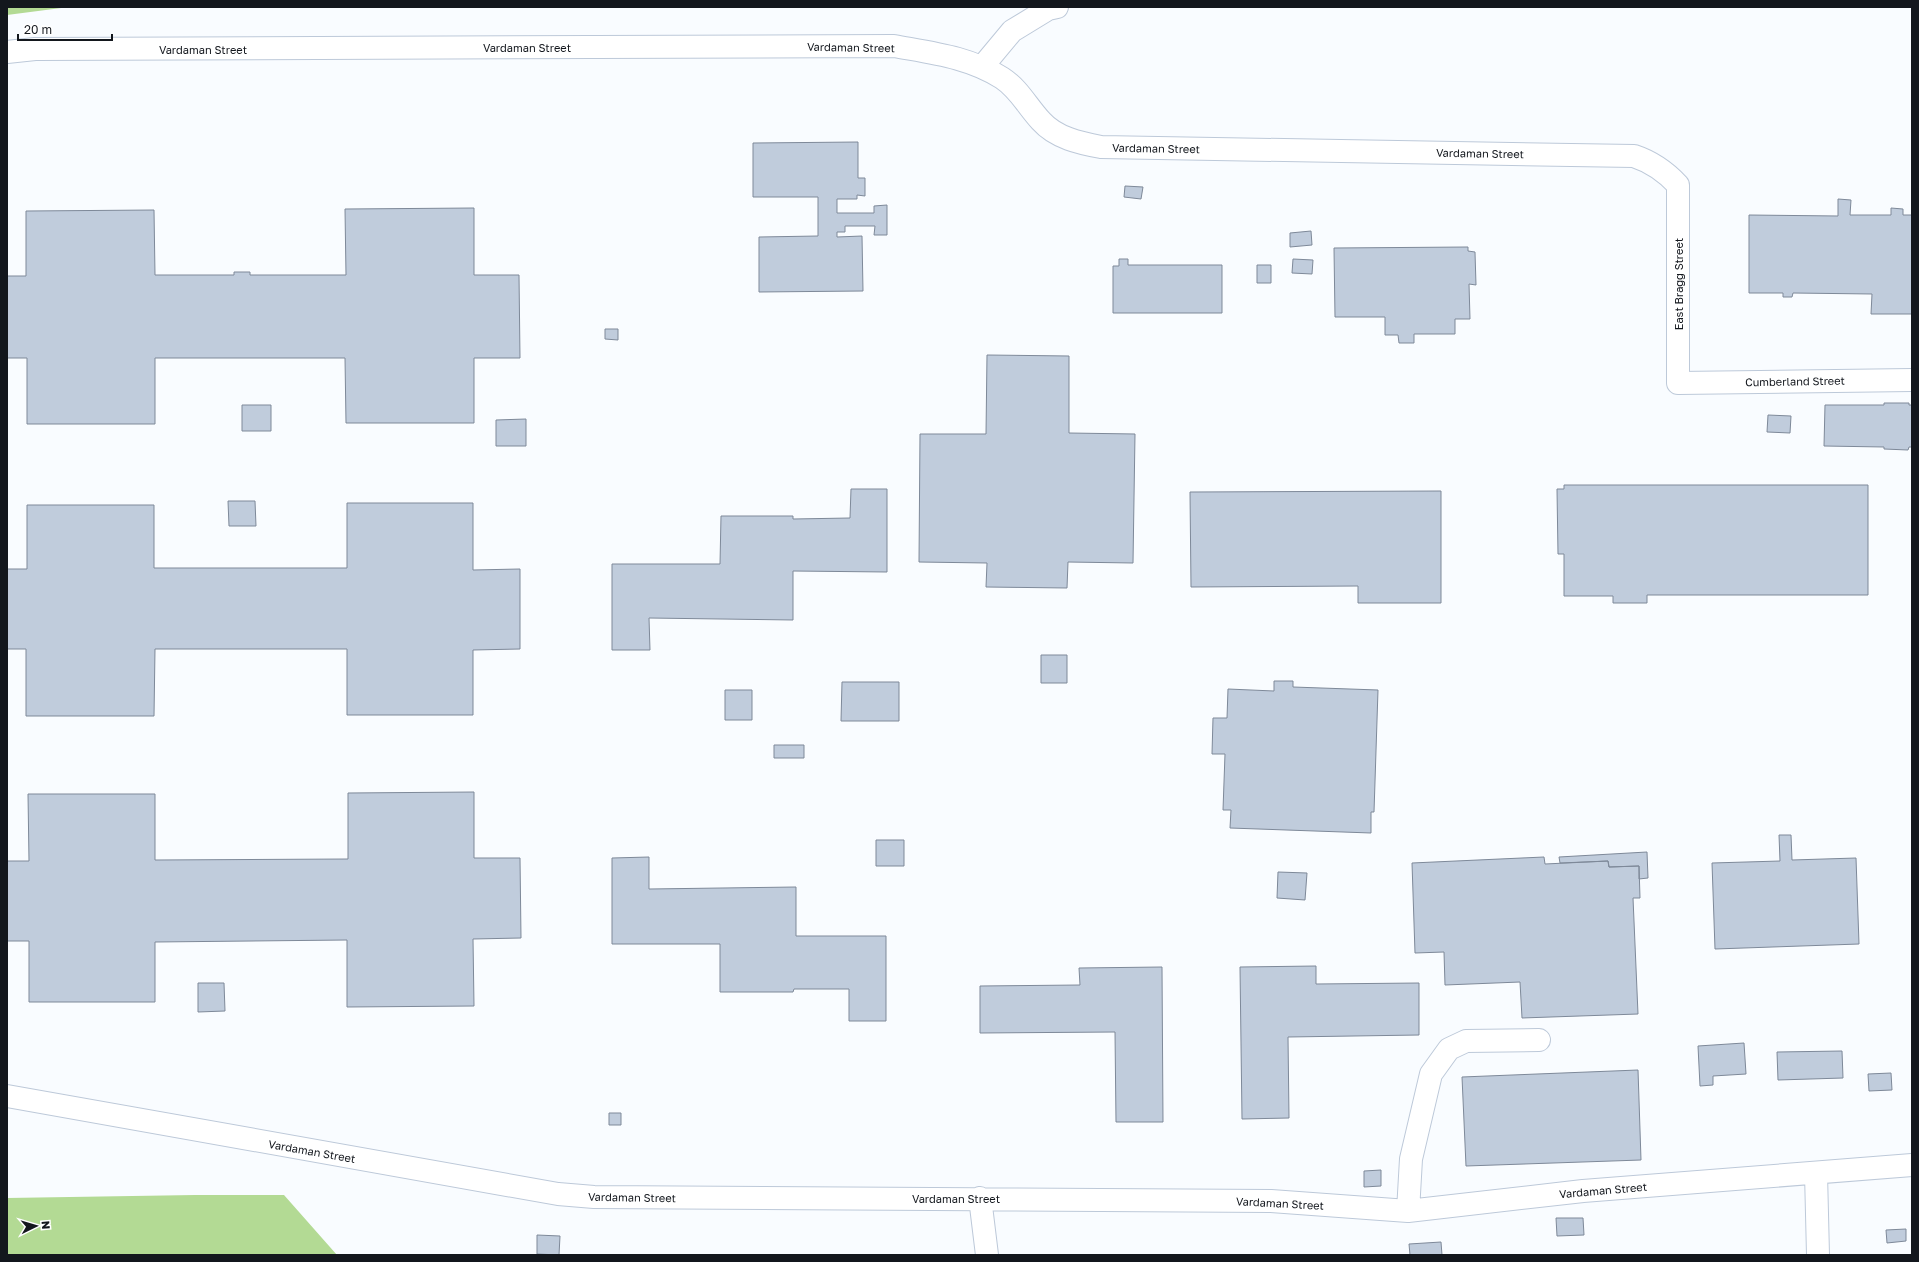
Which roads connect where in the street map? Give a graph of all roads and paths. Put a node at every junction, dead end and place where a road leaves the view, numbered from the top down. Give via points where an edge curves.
1 (1057, 7) edge
2 (7, 52) edge
3 (982, 67) junction
4 (1678, 185) joint
5 (1912, 380) edge
6 (1678, 383) joint
7 (1539, 1040) dead end
8 (7, 1096) edge
9 (1912, 1165) edge
10 (1816, 1173) junction
11 (980, 1198) junction
12 (1408, 1211) junction
13 (987, 1255) edge
14 (1818, 1255) edge

1 - 3 street via 1048,9 1012,31
2 - 3 street, Vardaman Street via 35,49 894,46 951,56
3 - 4 street, Vardaman Street via 1002,78 1019,92 1041,122 1059,135 1101,147 1634,156 1651,162
4 - 6 street, East Bragg Street
5 - 6 street, Cumberland Street
7 - 12 street via 1466,1041 1449,1049 1431,1074 1411,1158
8 - 11 street, Vardaman Street via 558,1194 594,1198
9 - 10 street, Vardaman Street
10 - 12 street, Vardaman Street via 1583,1191
10 - 14 street
11 - 12 street, Vardaman Street via 1271,1201
11 - 13 street

